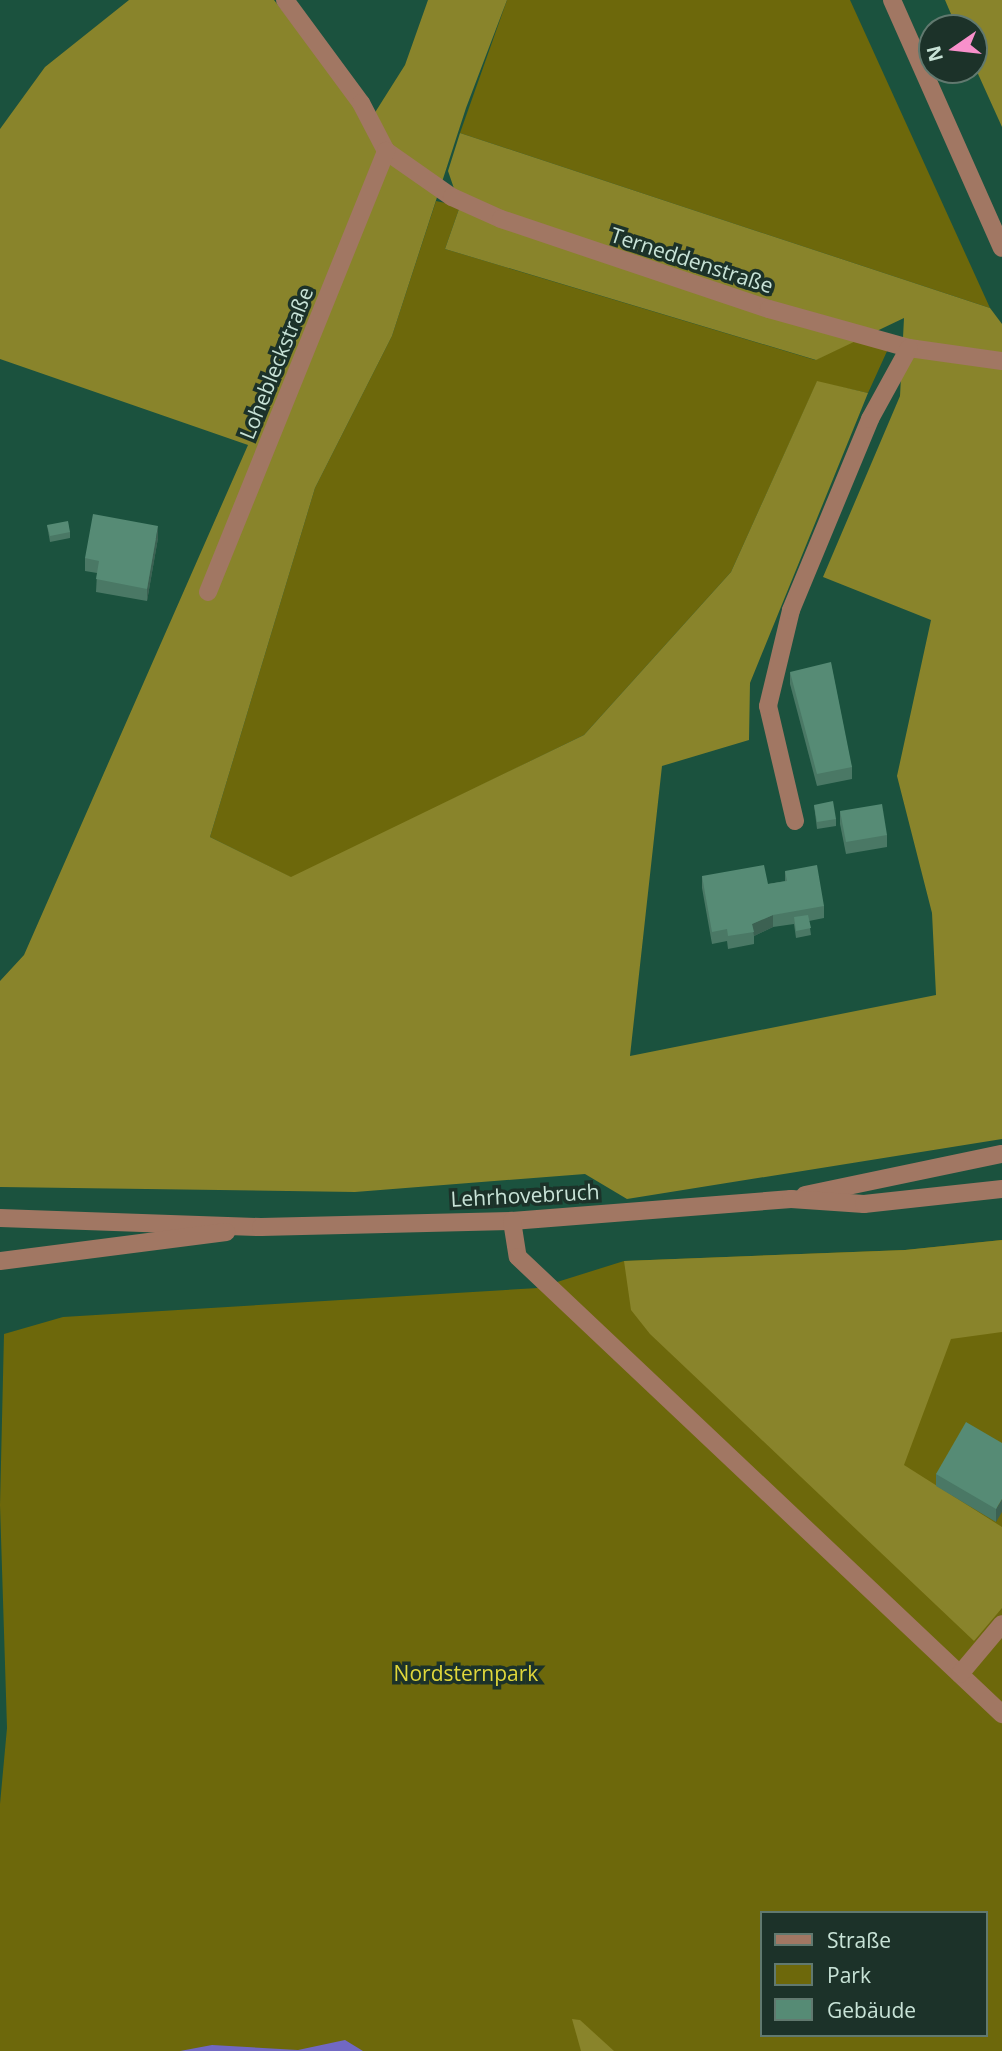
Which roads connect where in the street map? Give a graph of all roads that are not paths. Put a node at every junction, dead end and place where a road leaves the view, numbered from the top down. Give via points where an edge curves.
1 (285, 0) edge
2 (892, 0) edge
3 (386, 151) junction
4 (1002, 248) edge
5 (909, 348) junction
6 (1002, 361) edge
7 (208, 592) dead end
8 (795, 821) dead end
9 (1002, 1154) edge
10 (1002, 1189) edge
11 (791, 1199) junction
12 (0, 1218) edge
13 (512, 1221) junction
14 (261, 1227) junction
15 (0, 1261) edge
16 (1002, 1623) edge
17 (960, 1674) junction
18 (1002, 1714) edge

1 - 3 street via 360,103
2 - 4 street
3 - 5 street, Terneddenstraße via 452,197 501,219 663,276
3 - 7 street, Lohebleckstraße
5 - 6 street, Terneddenstraße
5 - 8 street via 870,419 788,622 768,706
9 - 11 street, Lehrhovebruch
10 - 11 street, Lehrhovebruch via 864,1204
11 - 13 street, Lehrhovebruch
12 - 14 street, Lehrhovebruch
13 - 14 street, Lehrhovebruch
13 - 17 street via 518,1257
14 - 15 street, Lehrhovebruch
16 - 17 street
17 - 18 street

